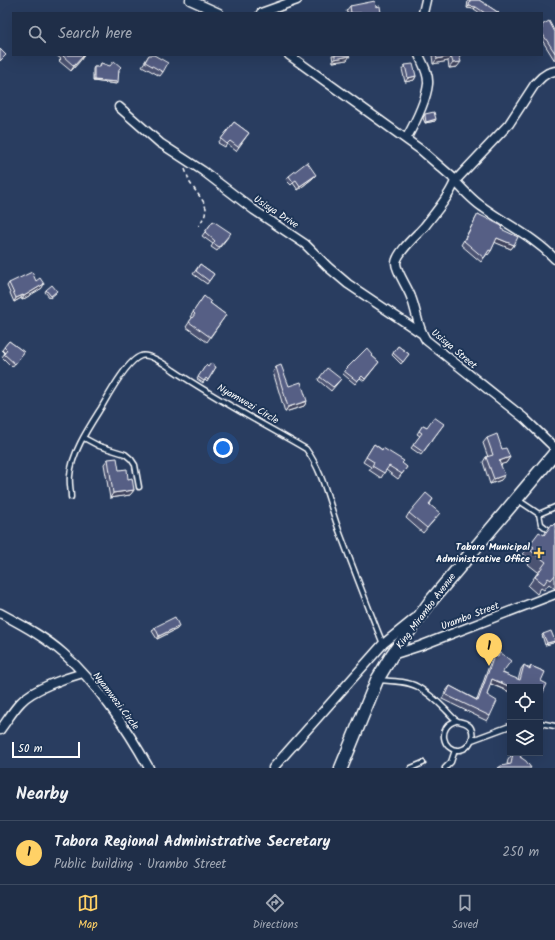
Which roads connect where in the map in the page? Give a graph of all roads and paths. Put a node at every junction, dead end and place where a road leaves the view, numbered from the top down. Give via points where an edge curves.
1 (190, 0) edge
2 (297, 0) edge
3 (426, 0) edge
4 (217, 12) edge
5 (264, 12) edge
6 (423, 12) edge
7 (290, 56) edge
8 (419, 56) edge
9 (555, 71) edge
10 (119, 107) dead end
11 (406, 139) junction
12 (185, 160) junction
13 (455, 181) junction
14 (199, 226) dead end
15 (555, 259) edge
16 (421, 333) junction
17 (84, 438) junction
18 (555, 448) edge
19 (555, 453) edge
20 (139, 487) dead end
21 (71, 497) dead end
22 (517, 499) junction
23 (555, 508) edge
24 (539, 514) junction
25 (555, 536) edge
26 (555, 594) edge
27 (0, 613) edge
28 (421, 614) junction
29 (383, 644) junction
30 (392, 656) junction
31 (83, 673) junction
32 (377, 680) junction
33 (456, 721) junction
34 (543, 724) edge
35 (555, 726) edge
36 (507, 727) edge
37 (0, 730) edge
38 (472, 740) junction
39 (455, 750) junction
40 (423, 763) dead end
41 (149, 768) edge
42 (273, 768) edge
43 (341, 768) edge
44 (411, 768) edge
45 (445, 768) edge

1 - 4 street
2 - 5 street
3 - 6 street
7 - 11 street
8 - 11 street via 428,84 417,119
9 - 13 street, Usisya Street via 548,73 535,84 509,124
10 - 12 street, Usisya Drive
11 - 13 street via 449,172
12 - 14 path via 190,183 206,208
12 - 16 street, Usisya Drive via 305,244 348,284
13 - 15 street via 483,208 525,234
13 - 16 street, Usisya Street via 396,263 411,296
16 - 18 street, Usisya Street via 432,345 524,418
17 - 20 lane via 125,454 131,459 135,465
17 - 21 lane, Nyamwezi Circle via 71,465
17 - 29 lane, Nyamwezi Circle via 130,362 141,355 164,363 197,386 306,449 320,471 340,532
19 - 22 main road, King Mirambo Avenue
22 - 24 lane
22 - 28 main road, King Mirambo Avenue
23 - 24 lane
24 - 25 lane via 541,524
26 - 30 street, Urambo Street
27 - 31 street, Nyamwezi Circle via 44,638
28 - 29 street
28 - 30 main road, King Mirambo Avenue
29 - 42 street
30 - 32 main road, King Mirambo Avenue
31 - 37 street via 63,679 26,697
31 - 41 street, Nyamwezi Circle via 129,734
32 - 33 lane via 418,687
32 - 43 main road, King Mirambo Avenue
33 - 38 lane via 467,724 473,734
33 - 39 lane via 446,726 443,737 445,743
34 - 35 lane
36 - 38 lane
38 - 39 lane via 465,748
39 - 45 lane via 451,762
40 - 44 lane

